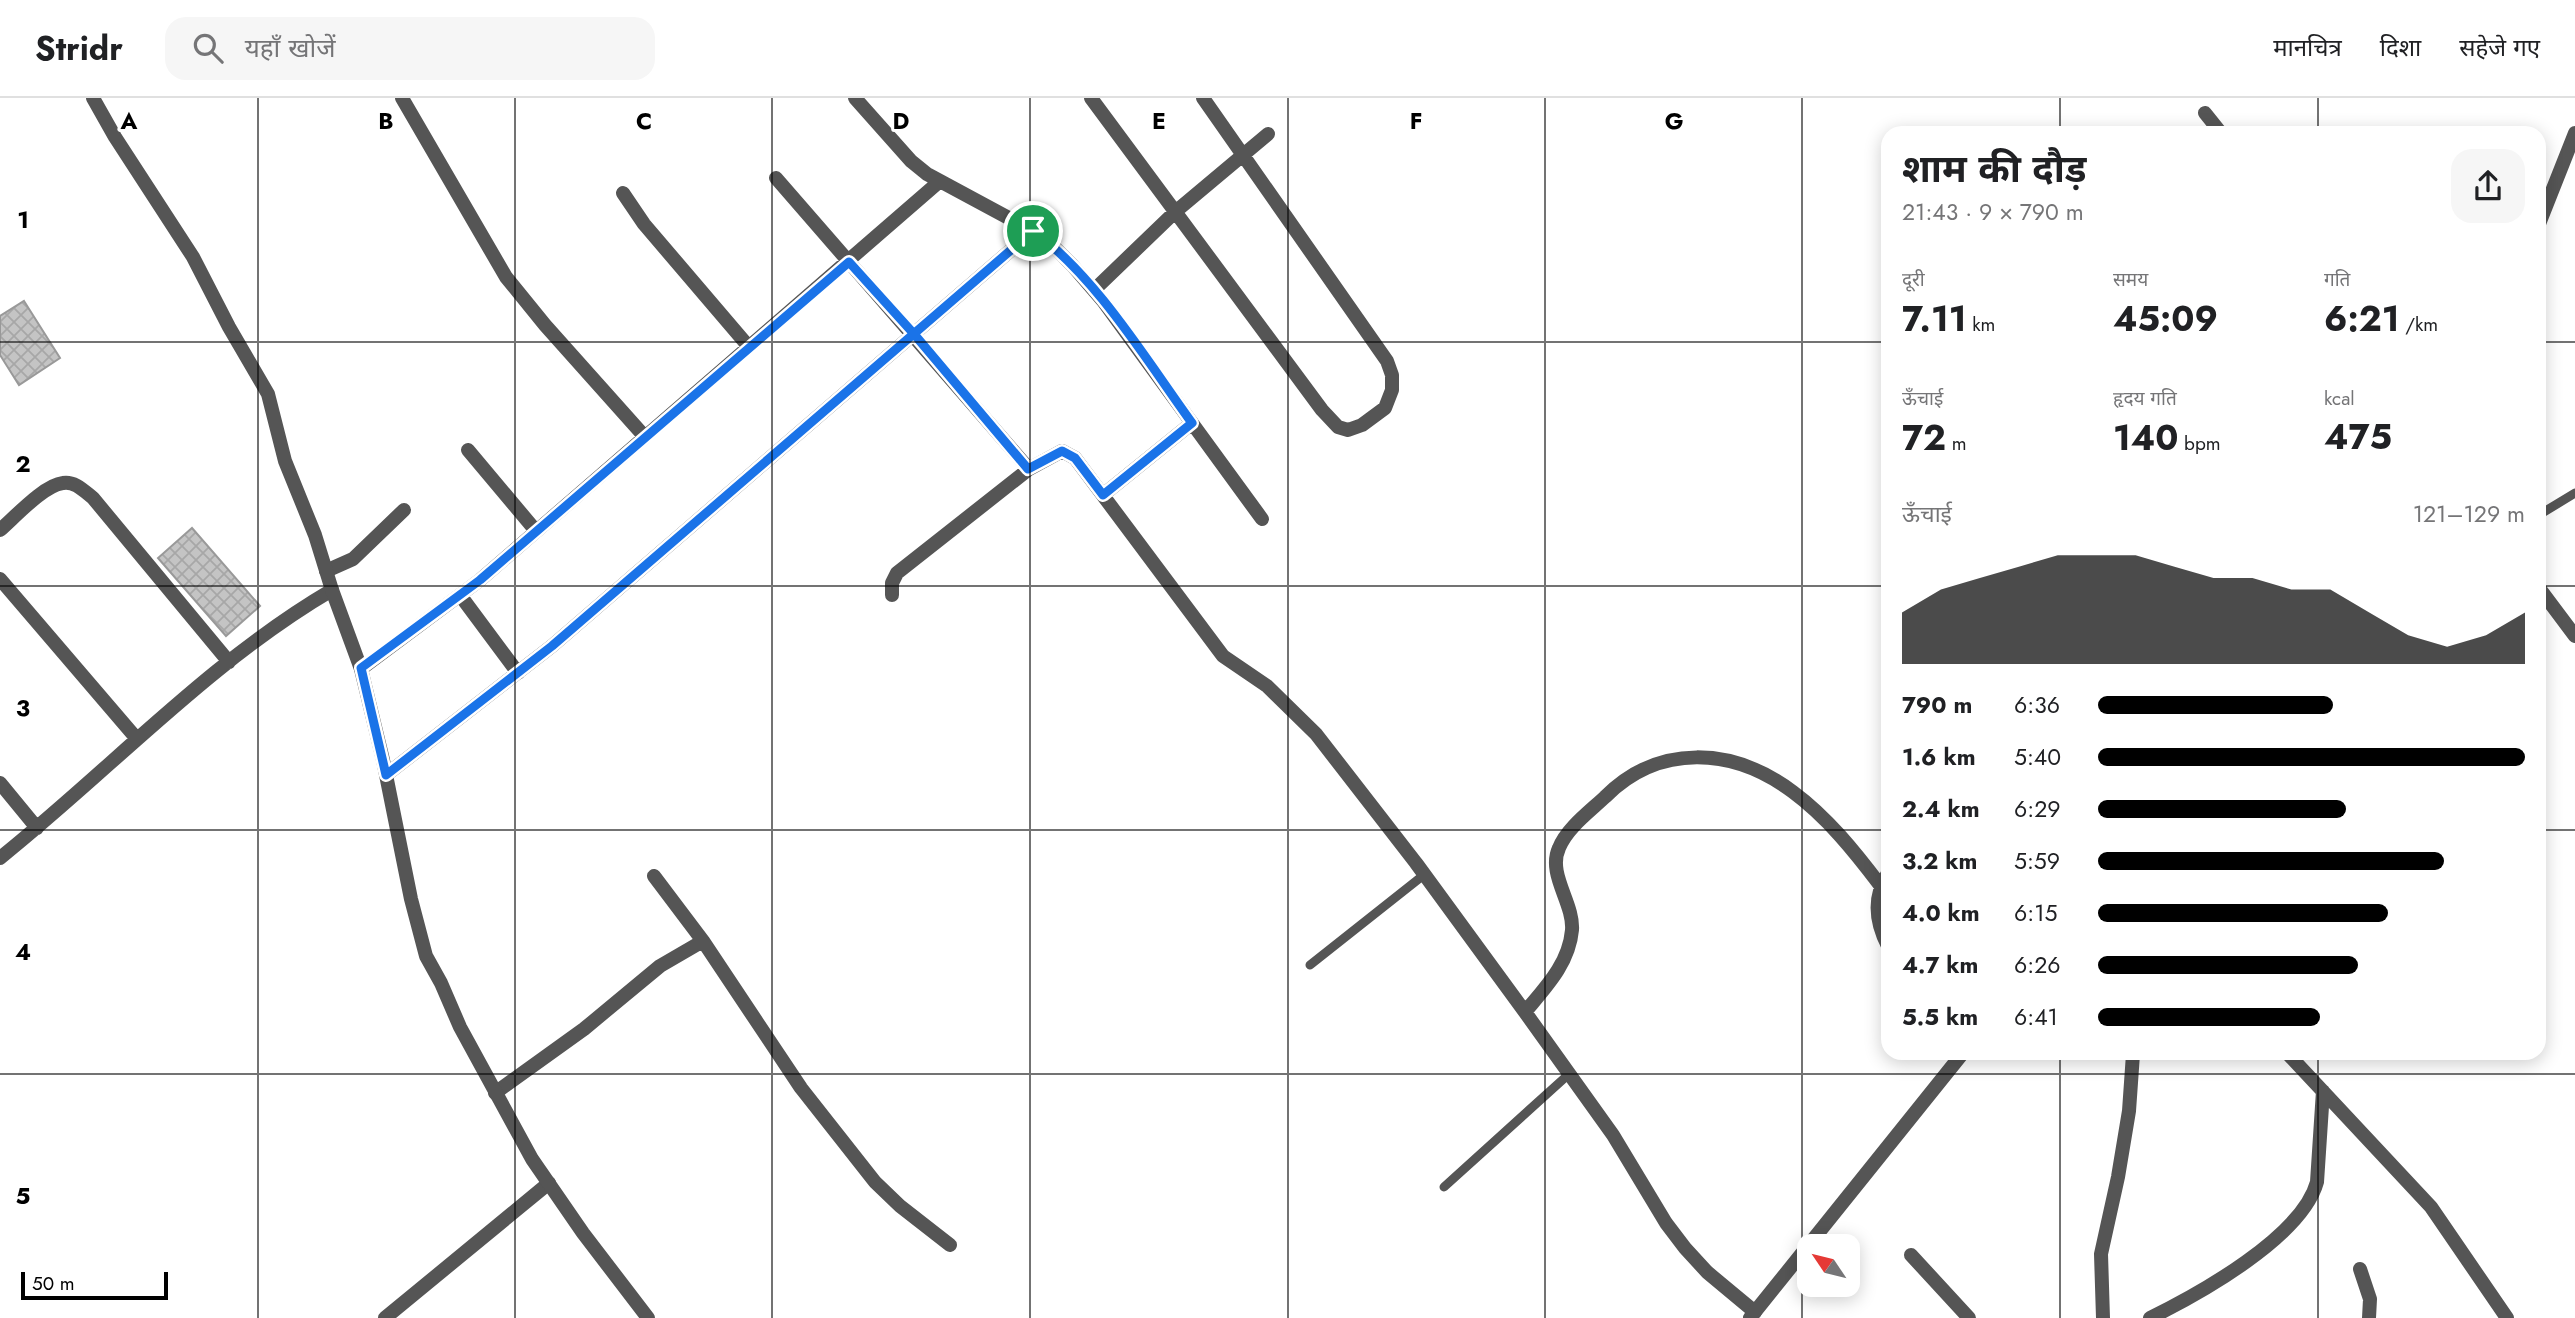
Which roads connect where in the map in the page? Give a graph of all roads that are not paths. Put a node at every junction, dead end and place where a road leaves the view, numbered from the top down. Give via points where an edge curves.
1 (93, 98) edge
2 (402, 98) edge
3 (855, 98) edge
4 (1091, 98) edge
5 (1203, 98) edge
6 (2205, 113) dead end
7 (2215, 126) edge
8 (2575, 133) edge
9 (1268, 134) dead end
10 (1243, 155) junction
11 (776, 178) dead end
12 (940, 181) junction
13 (623, 193) dead end
14 (2546, 206) edge
15 (1175, 212) junction
16 (1033, 231) junction
17 (849, 262) junction
18 (1094, 290) junction
19 (914, 334) junction
20 (749, 347) junction
21 (1192, 423) junction
22 (645, 437) junction
23 (468, 450) dead end
24 (1028, 469) junction
25 (2575, 493) edge
26 (1103, 495) junction
27 (404, 510) dead end
28 (2546, 510) edge
29 (1262, 519) dead end
30 (0, 530) edge
31 (536, 531) junction
32 (326, 571) junction
33 (0, 579) edge
34 (332, 590) junction
35 (460, 595) junction
36 (891, 595) dead end
37 (2546, 597) edge
38 (2575, 636) edge
39 (229, 662) junction
40 (361, 668) junction
41 (517, 673) junction
42 (137, 739) junction
43 (386, 775) junction
44 (0, 783) edge
45 (37, 828) junction
46 (0, 858) edge
47 (1424, 874) junction
48 (654, 876) dead end
49 (1881, 876) edge
50 (1881, 890) edge
51 (1881, 933) edge
52 (703, 941) junction
53 (1310, 965) dead end
54 (1525, 1012) junction
55 (1957, 1060) edge
56 (2133, 1060) edge
57 (2294, 1060) edge
58 (1569, 1074) junction
59 (2323, 1091) junction
60 (495, 1093) junction
61 (549, 1183) junction
62 (1444, 1186) dead end
63 (950, 1245) dead end
64 (1912, 1255) dead end
65 (2360, 1269) dead end
66 (1752, 1315) edge
67 (385, 1318) edge
68 (648, 1318) edge
69 (1969, 1318) edge
70 (2103, 1318) edge
71 (2150, 1318) edge
72 (2370, 1318) edge
73 (2507, 1318) edge

1 - 32 street via 192,257 268,394 285,461
2 - 22 street via 506,277
3 - 12 street via 911,161
4 - 15 street
5 - 10 street
6 - 7 street
8 - 14 street
9 - 10 street
10 - 15 street
10 - 15 street via 1387,361 1392,390 1385,408 1363,425 1348,430 1338,427
11 - 17 street
12 - 16 street
12 - 17 street
13 - 20 street via 644,225
15 - 18 street
16 - 18 street
16 - 19 street
17 - 19 street
17 - 20 street
18 - 21 street
19 - 24 street
19 - 41 street
20 - 22 street
21 - 26 street
21 - 29 street
22 - 31 street
23 - 31 street
24 - 26 street via 1062,451 1075,458
24 - 36 street via 897,573
25 - 28 lane
26 - 47 street via 1223,656 1292,709
27 - 32 street via 353,559
30 - 39 street via 48,489 64,482 79,486
31 - 35 street
32 - 34 street
33 - 42 street
34 - 39 street via 288,616
34 - 40 street
35 - 40 street
35 - 41 street
37 - 38 street
39 - 42 street
40 - 43 street
41 - 43 street
42 - 45 street
43 - 60 street via 426,956
44 - 45 street
45 - 46 street
47 - 53 lane
47 - 54 street
48 - 52 street
49 - 54 street via 1793,792 1759,772 1718,758 1690,756 1635,772 1566,835 1558,849 1555,861 1572,930 1558,972
50 - 51 street via 1876,908
52 - 60 street via 660,965 584,1029
52 - 63 street via 801,1088 875,1182
54 - 58 street
55 - 66 street
56 - 70 street via 2129,1111 2101,1254
57 - 59 street
58 - 62 lane
58 - 66 street via 1613,1135 1666,1223 1707,1272
59 - 71 street via 2317,1182 2301,1214 2267,1245 2197,1295
59 - 73 street via 2431,1207
60 - 61 street
61 - 67 street
61 - 68 street
64 - 69 street
65 - 72 street via 2370,1299

